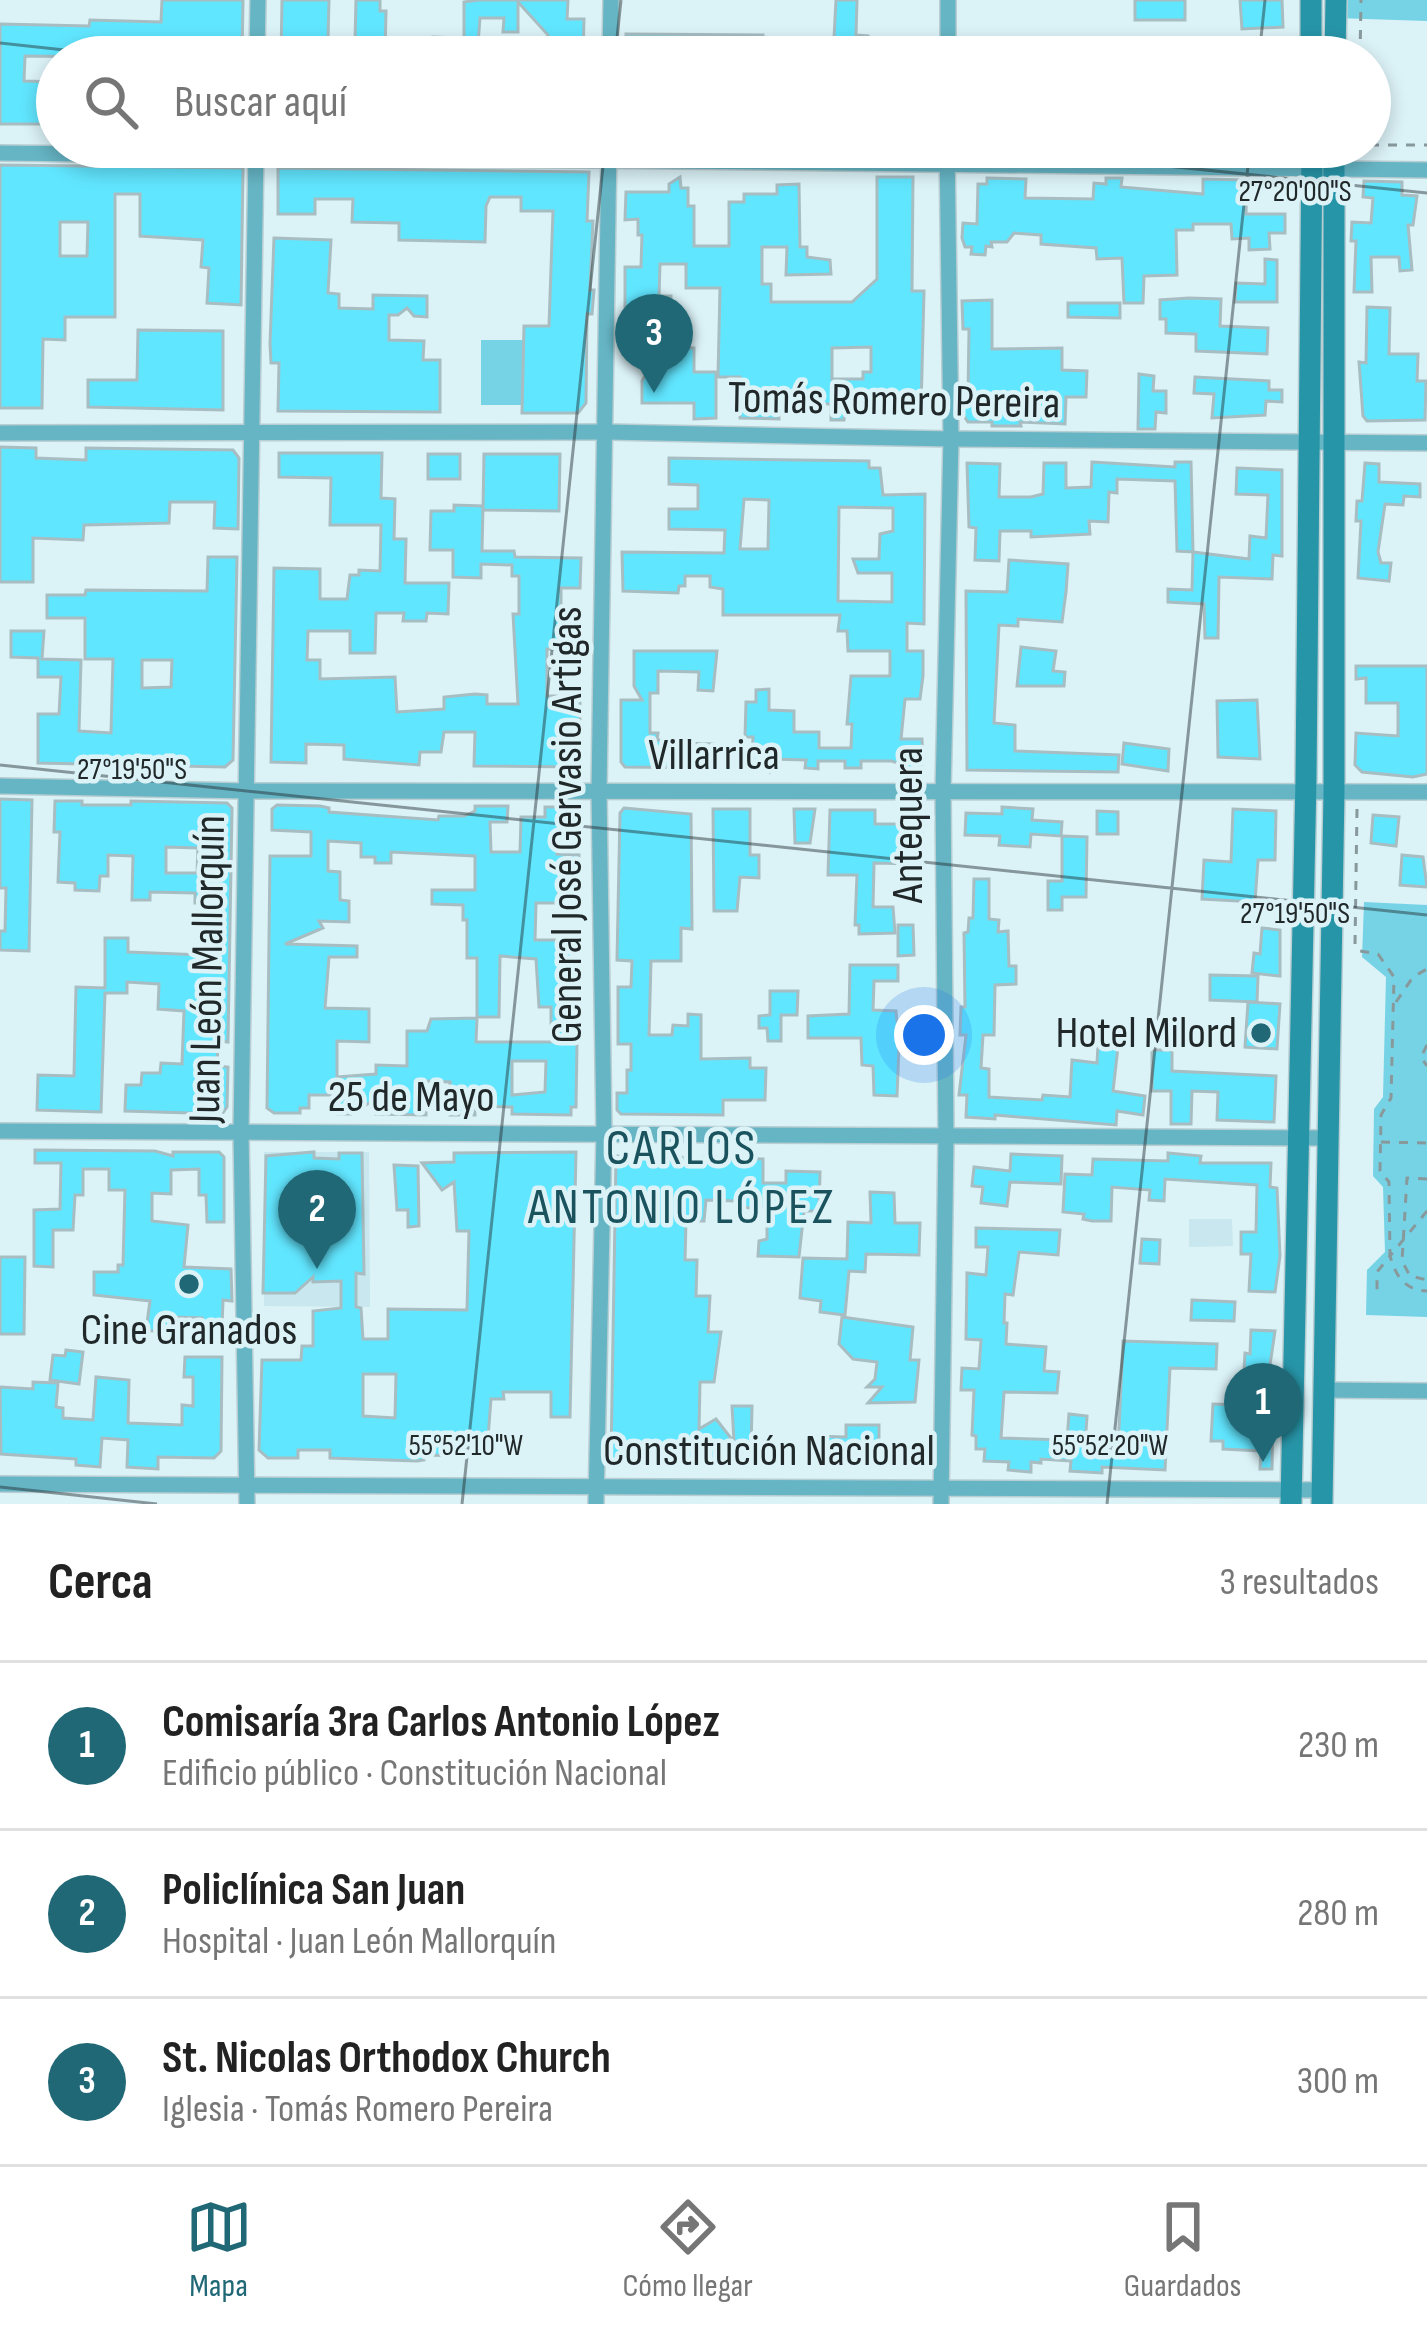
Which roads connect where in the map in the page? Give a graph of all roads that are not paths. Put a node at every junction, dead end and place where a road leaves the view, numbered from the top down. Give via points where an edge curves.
1 (258, 0) edge
2 (610, 0) edge
3 (948, 0) edge
4 (1311, 0) edge
5 (1336, 0) edge
6 (257, 36) edge
7 (610, 36) edge
8 (948, 36) edge
9 (1311, 36) edge
10 (1335, 36) edge
11 (0, 153) edge
12 (36, 153) edge
13 (1391, 166) edge
14 (256, 168) edge
15 (609, 168) edge
16 (947, 168) edge
17 (1323, 168) edge
18 (1323, 168) edge
19 (1427, 170) edge
20 (608, 432) junction
21 (0, 433) edge
22 (254, 434) junction
23 (951, 439) junction
24 (1309, 442) junction
25 (1334, 442) junction
26 (1427, 442) edge
27 (0, 786) edge
28 (247, 791) junction
29 (599, 791) junction
30 (943, 792) junction
31 (1306, 792) junction
32 (1334, 792) junction
33 (1427, 792) edge
34 (0, 1131) edge
35 (242, 1132) junction
36 (604, 1134) junction
37 (946, 1136) junction
38 (1298, 1138) junction
39 (1326, 1138) junction
40 (1323, 1390) junction
41 (1427, 1391) edge
42 (0, 1484) edge
43 (247, 1485) junction
44 (596, 1495) edge
45 (942, 1496) edge
46 (1291, 1497) edge
47 (1322, 1497) edge
48 (247, 1504) edge

1 - 6 street
2 - 7 street
3 - 8 street
4 - 9 main road
5 - 10 main road
11 - 12 street
13 - 19 street
14 - 22 street, Juan León Mallorquín
15 - 20 street, General José Gervasio Artigas
16 - 23 street, Antequera
17 - 24 main road
18 - 25 main road
20 - 22 street, Tomás Romero Pereira
20 - 23 street, Tomás Romero Pereira
20 - 29 street, General José Gervasio Artigas
21 - 22 street, Tomás Romero Pereira
22 - 28 street, Juan León Mallorquín
23 - 24 street, Tomás Romero Pereira
23 - 30 street, Antequera
24 - 25 street, Tomás Romero Pereira
24 - 31 main road
25 - 26 street, Tomás Romero Pereira
25 - 32 main road
27 - 28 street, Villarrica
28 - 29 street, Villarrica
28 - 35 street, Juan León Mallorquín
29 - 30 street, Villarrica
29 - 36 street, General José Gervasio Artigas
30 - 31 street, Villarrica
30 - 37 street, Antequera
31 - 32 street, Villarrica
31 - 38 main road
32 - 33 street, Villarrica
32 - 39 main road
34 - 35 street, 25 de Mayo
35 - 36 street, 25 de Mayo
35 - 43 street, Juan León Mallorquín
36 - 37 street, 25 de Mayo
36 - 44 street, General José Gervasio Artigas
37 - 38 street, 25 de Mayo
37 - 45 street, Antequera
38 - 39 street, 25 de Mayo
38 - 46 main road
39 - 40 main road
40 - 41 street
40 - 47 main road
42 - 43 street, Constitución Nacional
43 - 44 street, Constitución Nacional
43 - 48 street, Juan León Mallorquín
44 - 45 street, Constitución Nacional
45 - 46 street, Constitución Nacional
46 - 47 street, Constitución Nacional

